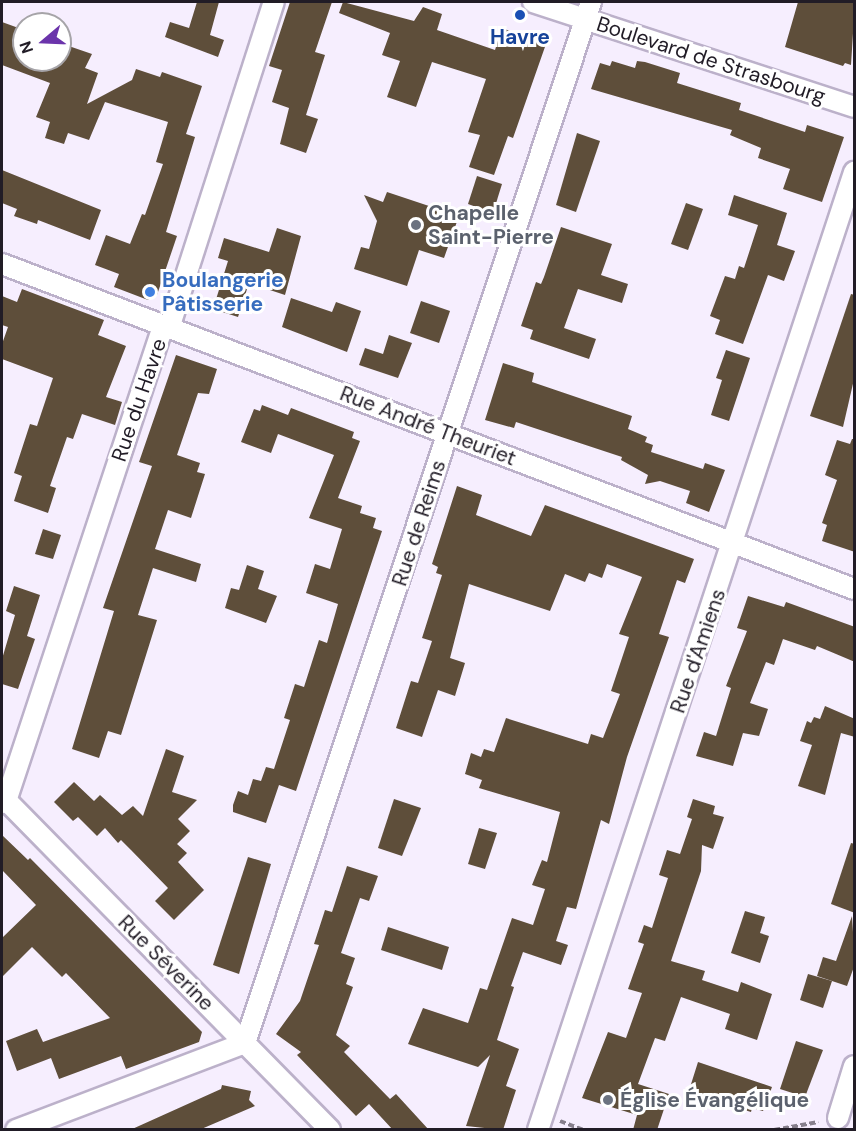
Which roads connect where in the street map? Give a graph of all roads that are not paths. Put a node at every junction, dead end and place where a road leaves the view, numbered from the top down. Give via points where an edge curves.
1 (274, 2) edge
2 (533, 2) edge
3 (588, 10) edge
4 (855, 107) edge
5 (855, 172) edge
6 (2, 264) edge
7 (166, 326) junction
8 (449, 434) junction
9 (733, 544) junction
10 (855, 589) edge
11 (3, 800) edge
12 (245, 1044) junction
13 (855, 1066) edge
14 (838, 1118) road end
15 (16, 1130) edge
16 (330, 1130) edge
17 (538, 1130) edge

1 - 7 street, Rue du Havre via 172,319
2 - 3 street, Boulevard de Strasbourg
3 - 4 street, Boulevard de Strasbourg
3 - 8 street, Rue de Reims
5 - 9 street, Rue d'Amiens
6 - 7 street, Rue André Theuriet
7 - 8 street, Rue André Theuriet
7 - 11 street, Rue du Havre
8 - 9 street, Rue André Theuriet
8 - 12 street, Rue de Reims
9 - 10 street, Rue André Theuriet
9 - 17 street, Rue d'Amiens
11 - 12 street, Rue Séverine
12 - 15 street
12 - 16 street, Rue Séverine
13 - 14 street

